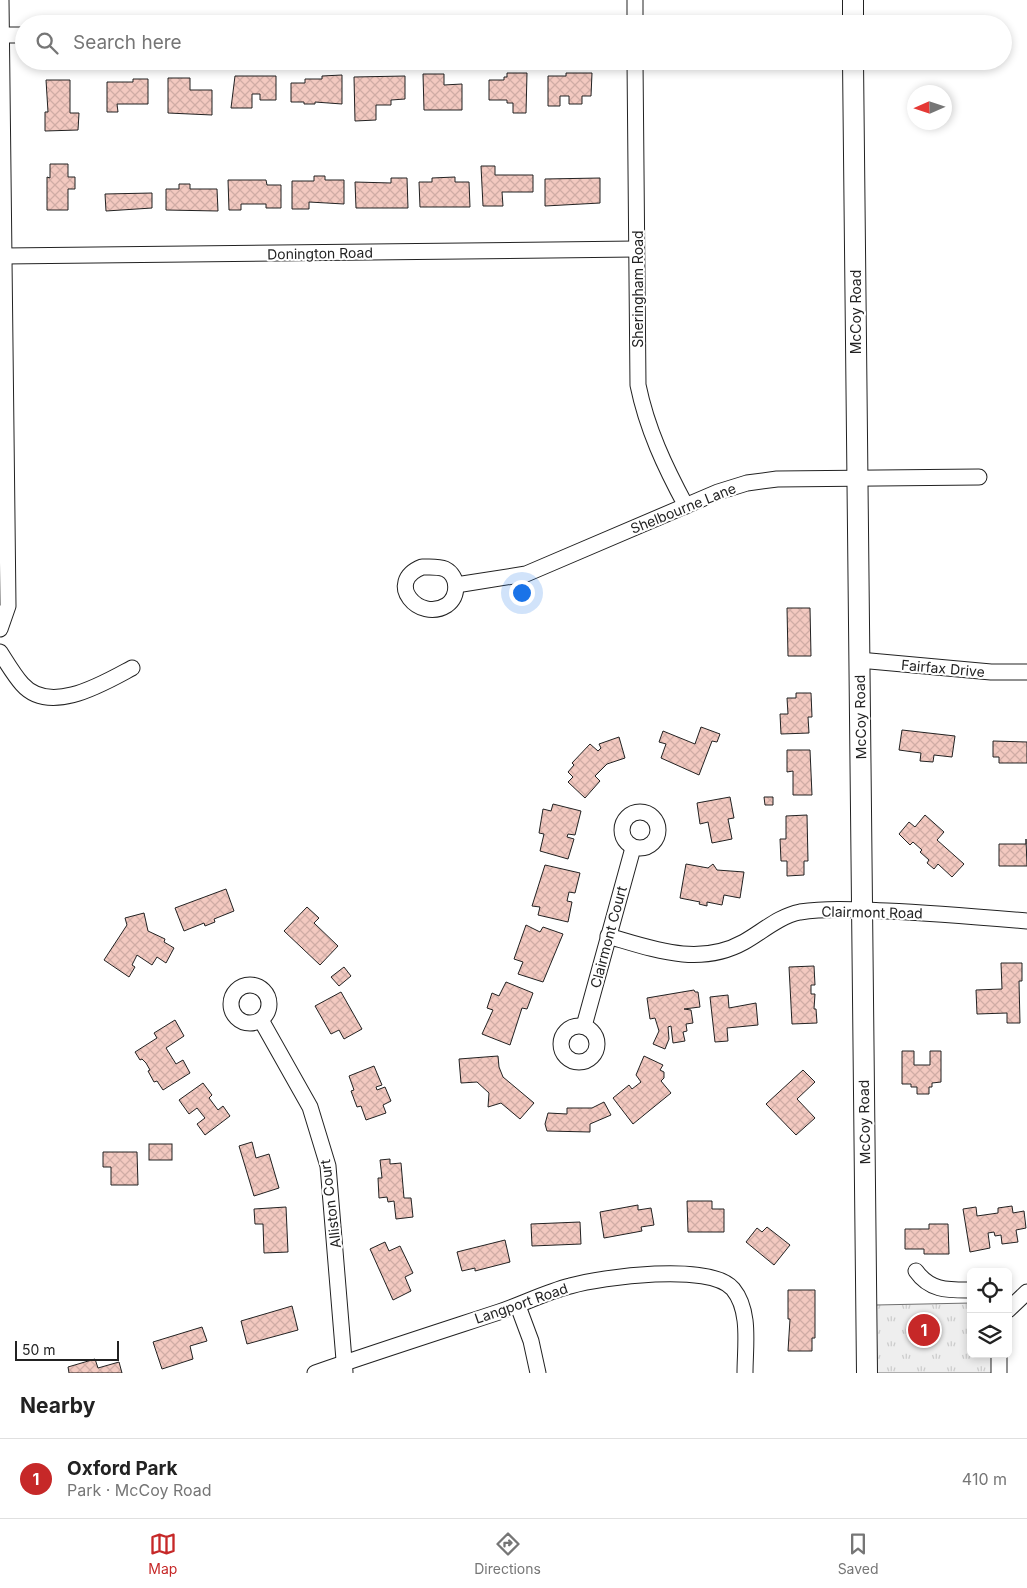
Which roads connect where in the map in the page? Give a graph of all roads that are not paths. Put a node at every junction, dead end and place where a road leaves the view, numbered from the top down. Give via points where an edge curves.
1 (1, 0) edge
2 (635, 0) edge
3 (853, 0) edge
4 (635, 15) edge
5 (853, 15) edge
6 (1, 35) edge
7 (15, 35) edge
8 (636, 70) edge
9 (853, 70) edge
10 (636, 249) junction
11 (4, 256) junction
12 (857, 477) junction
13 (980, 477) dead end
14 (686, 506) junction
15 (456, 585) dead end
16 (0, 629) edge
17 (0, 652) edge
18 (860, 660) junction
19 (132, 668) dead end
20 (1027, 672) edge
21 (633, 848) dead end
22 (862, 910) junction
23 (1027, 920) edge
24 (608, 936) junction
25 (261, 1020) dead end
26 (584, 1026) dead end
27 (916, 1271) dead end
28 (967, 1290) edge
29 (518, 1306) junction
30 (999, 1358) edge
31 (345, 1368) edge
32 (315, 1373) edge
33 (538, 1373) edge
34 (745, 1373) edge
35 (867, 1373) edge
36 (999, 1373) edge

1 - 6 street
2 - 4 street
3 - 5 main road
6 - 7 street
6 - 11 street
8 - 10 street, Sheringham Road
9 - 12 main road, McCoy Road
10 - 11 street, Donington Road
10 - 14 street, Sheringham Road via 638,385 643,411 656,447
11 - 16 street via 8,606
12 - 13 street, Shelbourne Lane
12 - 14 street, Shelbourne Lane via 762,480 718,492
12 - 18 main road, McCoy Road
14 - 15 street, Shelbourne Lane via 526,574
17 - 19 street via 23,686 39,695 58,697 87,692
18 - 20 street, Fairfax Drive via 991,672
18 - 22 main road, McCoy Road
21 - 24 street, Clairmont Court
22 - 23 street, Clairmont Road
22 - 24 street, Clairmont Road via 791,915 734,948 710,954 662,952
22 - 35 main road, McCoy Road
24 - 26 street, Clairmont Court
25 - 31 street, Alliston Court via 310,1107 328,1166
27 - 28 street via 924,1281 936,1287
29 - 31 street, Langport Road
29 - 33 street
29 - 34 street, Langport Road via 568,1286 627,1276 701,1275 718,1278 732,1287 742,1303
30 - 36 street
31 - 32 street, Langport Road

